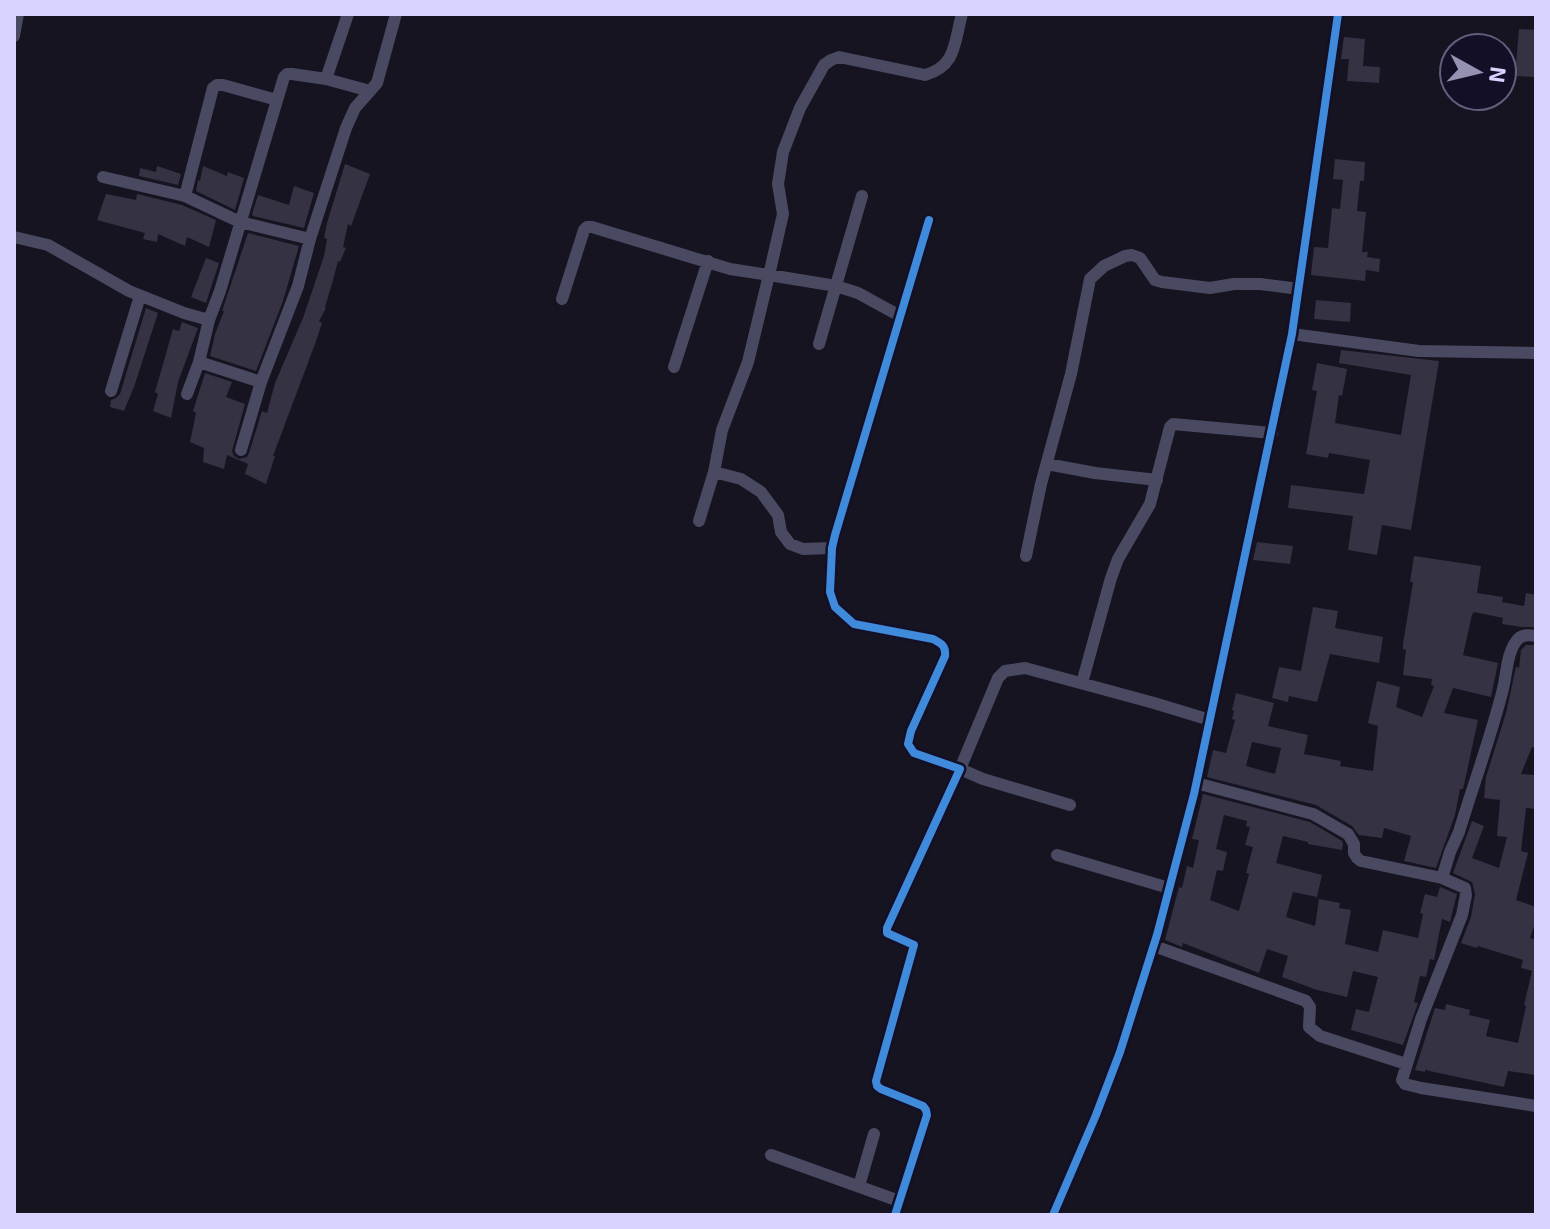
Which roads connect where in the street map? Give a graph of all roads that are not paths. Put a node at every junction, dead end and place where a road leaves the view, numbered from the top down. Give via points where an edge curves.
1 (18, 14) edge
2 (348, 14) edge
3 (396, 14) edge
4 (962, 14) edge
5 (1338, 14) edge
6 (14, 36) edge
7 (326, 79) junction
8 (370, 91) junction
9 (277, 100) junction
10 (103, 177) dead end
11 (185, 196) junction
12 (862, 196) dead end
13 (929, 220) dead end
14 (240, 222) junction
15 (14, 237) edge
16 (310, 239) junction
17 (708, 261) junction
18 (769, 275) junction
19 (836, 286) junction
20 (1299, 289) junction
21 (140, 296) junction
22 (562, 299) dead end
23 (900, 316) junction
24 (209, 320) junction
25 (1292, 334) junction
26 (819, 344) dead end
27 (1536, 353) edge
28 (199, 362) junction
29 (674, 367) dead end
30 (261, 382) junction
31 (111, 391) dead end
32 (187, 394) dead end
33 (1272, 433) junction
34 (241, 450) dead end
35 (1047, 464) junction
36 (714, 472) junction
37 (1157, 480) junction
38 (699, 521) dead end
39 (832, 548) junction
40 (1026, 556) dead end
41 (1536, 636) edge
42 (1082, 683) junction
43 (1210, 720) junction
44 (960, 769) junction
45 (1196, 783) junction
46 (1070, 805) dead end
47 (1057, 855) dead end
48 (1442, 878) junction
49 (1169, 888) junction
50 (1154, 946) junction
51 (1406, 1064) junction
52 (1536, 1106) edge
53 (874, 1134) dead end
54 (771, 1155) dead end
55 (859, 1186) junction
56 (899, 1201) junction
57 (895, 1215) edge
58 (1053, 1215) edge

1 - 6 street
2 - 7 street
3 - 8 street via 377,83
4 - 18 street via 950,60 934,72 925,75 839,57 824,65 783,152 778,184 783,214
5 - 20 street
7 - 8 street
7 - 9 street via 287,74
8 - 16 street via 346,128
9 - 11 street via 223,85 213,88
9 - 14 street
10 - 11 street
11 - 14 street
12 - 19 street
13 - 23 street
14 - 16 street
14 - 24 street
15 - 21 street via 48,245
16 - 30 street
17 - 18 street
17 - 22 street via 587,227
17 - 29 street
18 - 19 street
18 - 36 street
19 - 23 street
19 - 26 street
20 - 25 street
20 - 35 street via 1162,282 1132,255 1104,266 1090,279
21 - 24 street
21 - 31 street
23 - 39 street
24 - 28 street
25 - 27 street via 1419,351
25 - 33 street
28 - 30 street
28 - 32 street
30 - 34 street
33 - 37 street via 1173,424
33 - 43 street
35 - 37 street
35 - 40 street
36 - 38 street
36 - 39 street via 741,479 761,492 790,544
37 - 42 street via 1150,504 1115,568
39 - 44 street via 830,592 835,607 854,624 933,639 946,649 908,744 914,753
41 - 48 street via 1518,639 1509,661
42 - 43 street
42 - 44 street via 1025,668 1005,671
43 - 45 street
44 - 46 street
44 - 56 street via 886,931 914,945 877,1086 923,1106 927,1115
45 - 48 street via 1313,814 1348,834 1361,861
45 - 49 street
47 - 49 street
48 - 51 street via 1465,888 1466,895
49 - 50 street
50 - 51 street via 1306,1001 1309,1027 1320,1036
50 - 58 street via 1120,1052
51 - 52 street via 1402,1080 1410,1086
53 - 55 street
54 - 55 street
55 - 56 street
56 - 57 street

